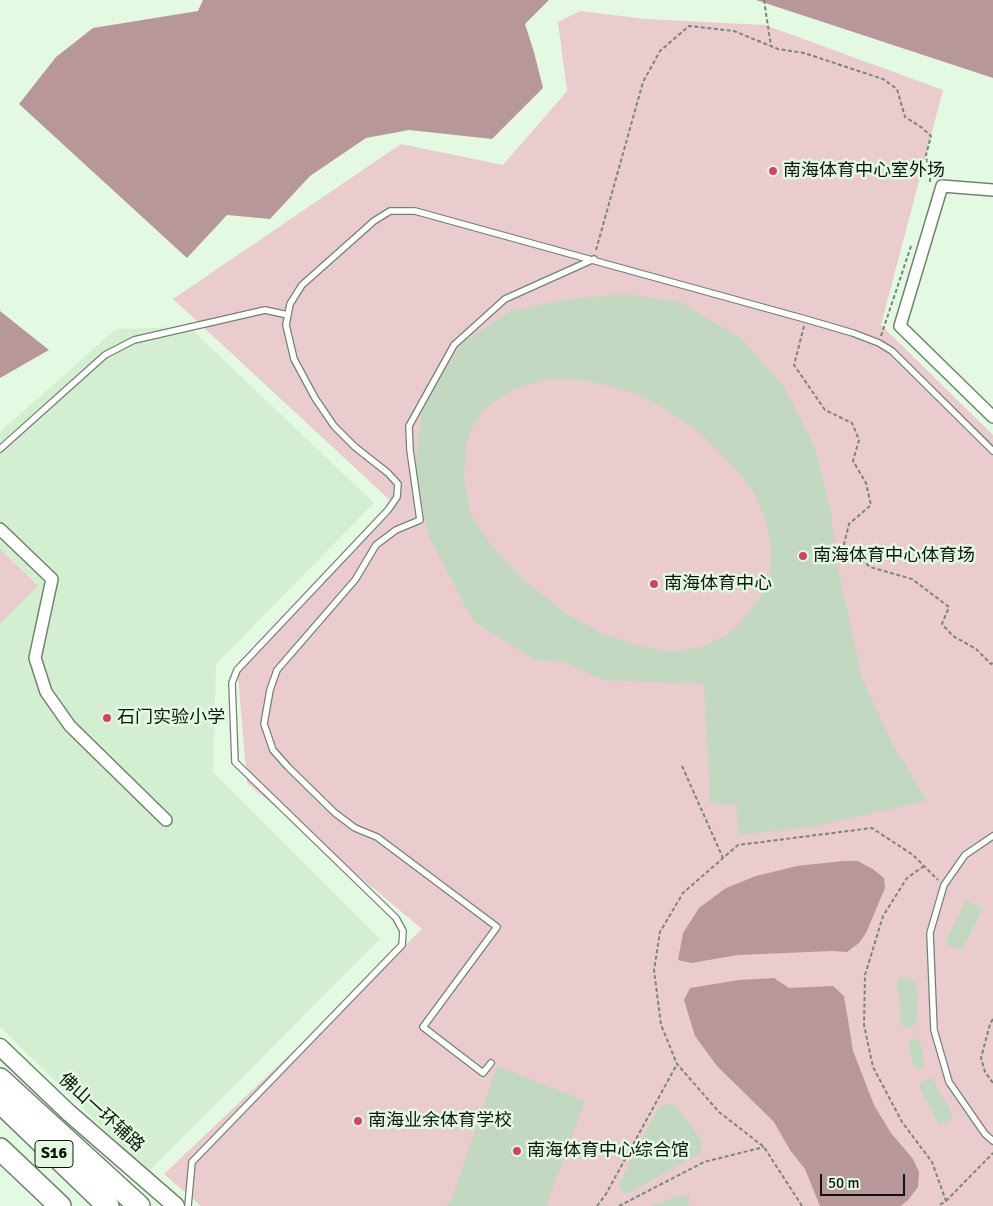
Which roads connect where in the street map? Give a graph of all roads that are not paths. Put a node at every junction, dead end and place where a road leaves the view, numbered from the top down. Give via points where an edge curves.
1 (993, 190) edge
2 (594, 259) junction
3 (288, 315) junction
4 (993, 417) edge
5 (0, 449) edge
6 (993, 451) edge
7 (0, 530) edge
8 (166, 820) dead end
9 (993, 836) edge
10 (0, 1047) edge
11 (490, 1063) dead end
12 (0, 1079) edge
13 (0, 1102) edge
14 (993, 1141) edge
15 (0, 1149) edge
16 (60, 1206) edge
17 (108, 1206) edge
18 (139, 1206) edge
19 (176, 1206) edge
20 (188, 1206) edge

1 - 4 street via 942,186 900,326
2 - 3 lane via 415,211 390,211 374,221 302,285 290,304
2 - 6 lane via 879,343 892,351
2 - 11 lane via 505,299 454,346 409,426 420,520 396,530 376,545 355,580 277,670 264,724 273,750 335,813 355,828 377,838 497,927 423,1027 483,1073
3 - 5 lane via 266,310 134,340 105,355
3 - 20 lane via 286,325 294,359 314,398 355,448 388,472 398,484 397,498 237,670 232,683 235,762 396,918 403,931 402,945 192,1162
7 - 8 street via 52,580 35,658 46,692 70,726
9 - 14 lane via 965,855 944,885 930,933 934,1030 949,1082
10 - 19 main road, 佛山一环辅路 via 68,1113
12 - 18 highway
13 - 17 highway, S16
15 - 16 highway, S16

